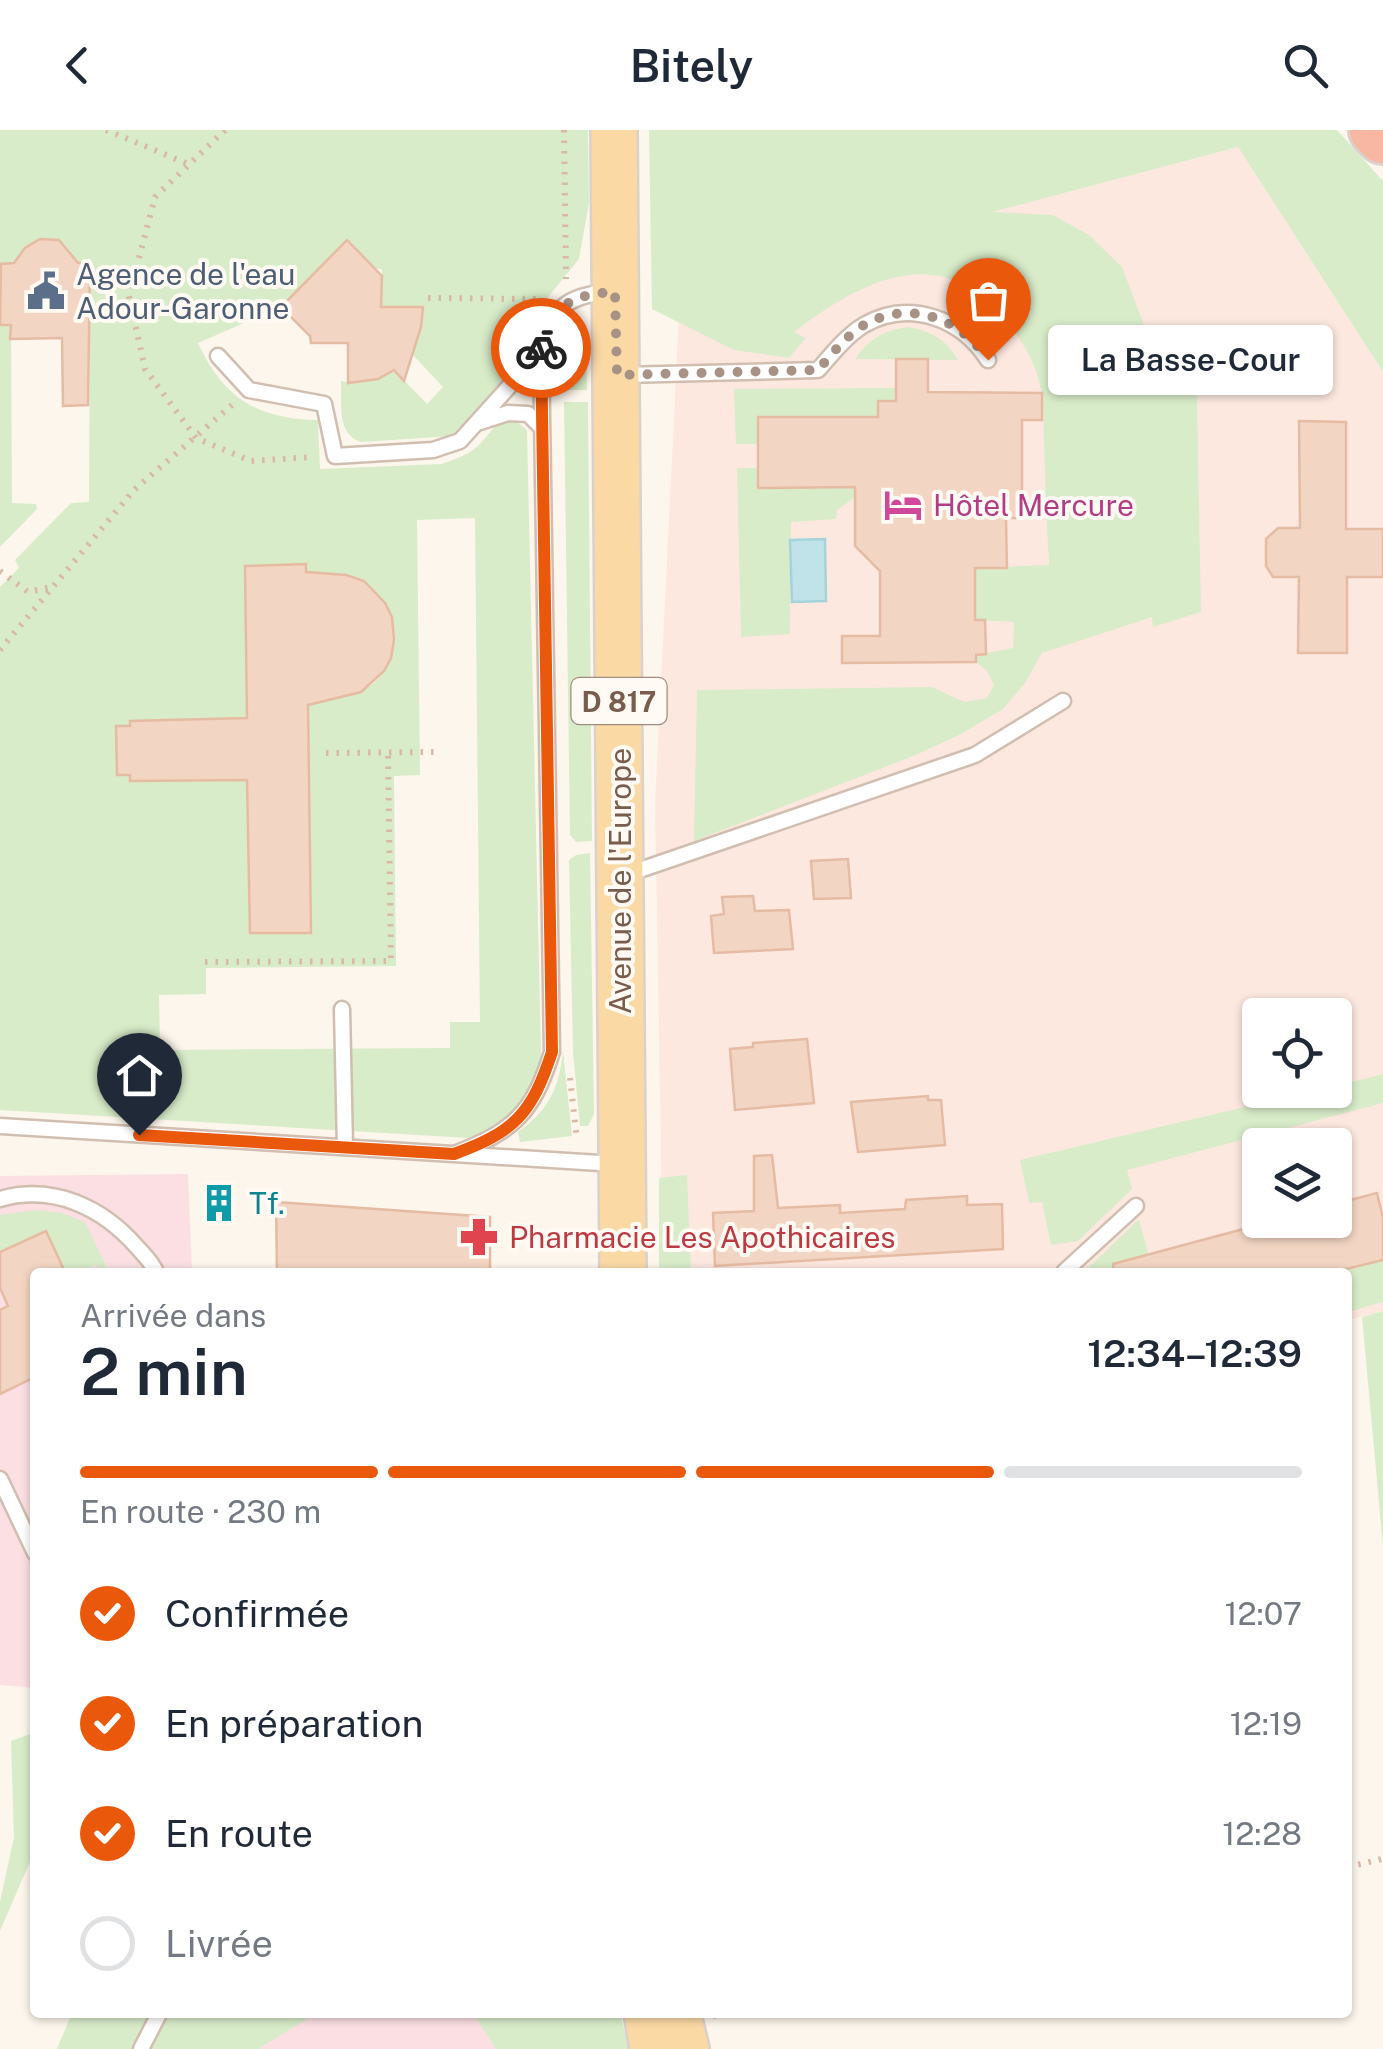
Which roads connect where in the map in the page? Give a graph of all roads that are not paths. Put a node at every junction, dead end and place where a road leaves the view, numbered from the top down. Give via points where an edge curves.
1 (614, 130) edge
2 (1376, 130) edge
3 (1383, 137) edge
4 (615, 292) junction
5 (540, 351) junction
6 (218, 356) dead end
7 (988, 360) dead end
8 (617, 375) junction
9 (480, 422) junction
10 (542, 428) junction
11 (1063, 701) dead end
12 (620, 877) junction
13 (342, 1009) dead end
14 (0, 1126) edge
15 (345, 1147) junction
16 (454, 1154) junction
17 (622, 1164) junction
18 (0, 1199) edge
19 (1136, 1206) dead end
20 (153, 1268) edge
21 (623, 1268) edge
22 (1068, 1268) edge
23 (0, 1479) edge
24 (30, 1542) edge
25 (157, 2018) edge
26 (648, 2018) edge
27 (678, 2018) edge
28 (141, 2049) edge
29 (653, 2049) edge
30 (686, 2049) edge

1 - 4 main road, Avenue de l'Europe / D 817
2 - 3 highway
4 - 5 lane via 591,293 560,308 546,326
4 - 8 main road, Avenue de l'Europe / D 817
5 - 9 lane
5 - 10 lane
6 - 9 lane via 248,390 324,404 334,456 433,450 460,441
7 - 8 lane via 953,324 911,312 862,326 818,370
8 - 12 main road, Avenue de l'Europe / D 817
9 - 10 lane via 528,414
10 - 16 lane via 552,1052 538,1094 525,1110 490,1140
11 - 12 lane via 975,755
12 - 17 main road, Avenue de l'Europe / D 817
13 - 15 lane
14 - 15 lane
15 - 16 lane
16 - 17 lane
17 - 21 main road, Avenue de l'Europe / D 817
18 - 20 lane via 37,1194 98,1211
19 - 22 lane
23 - 24 lane
25 - 28 lane
26 - 29 main road
27 - 30 main road

